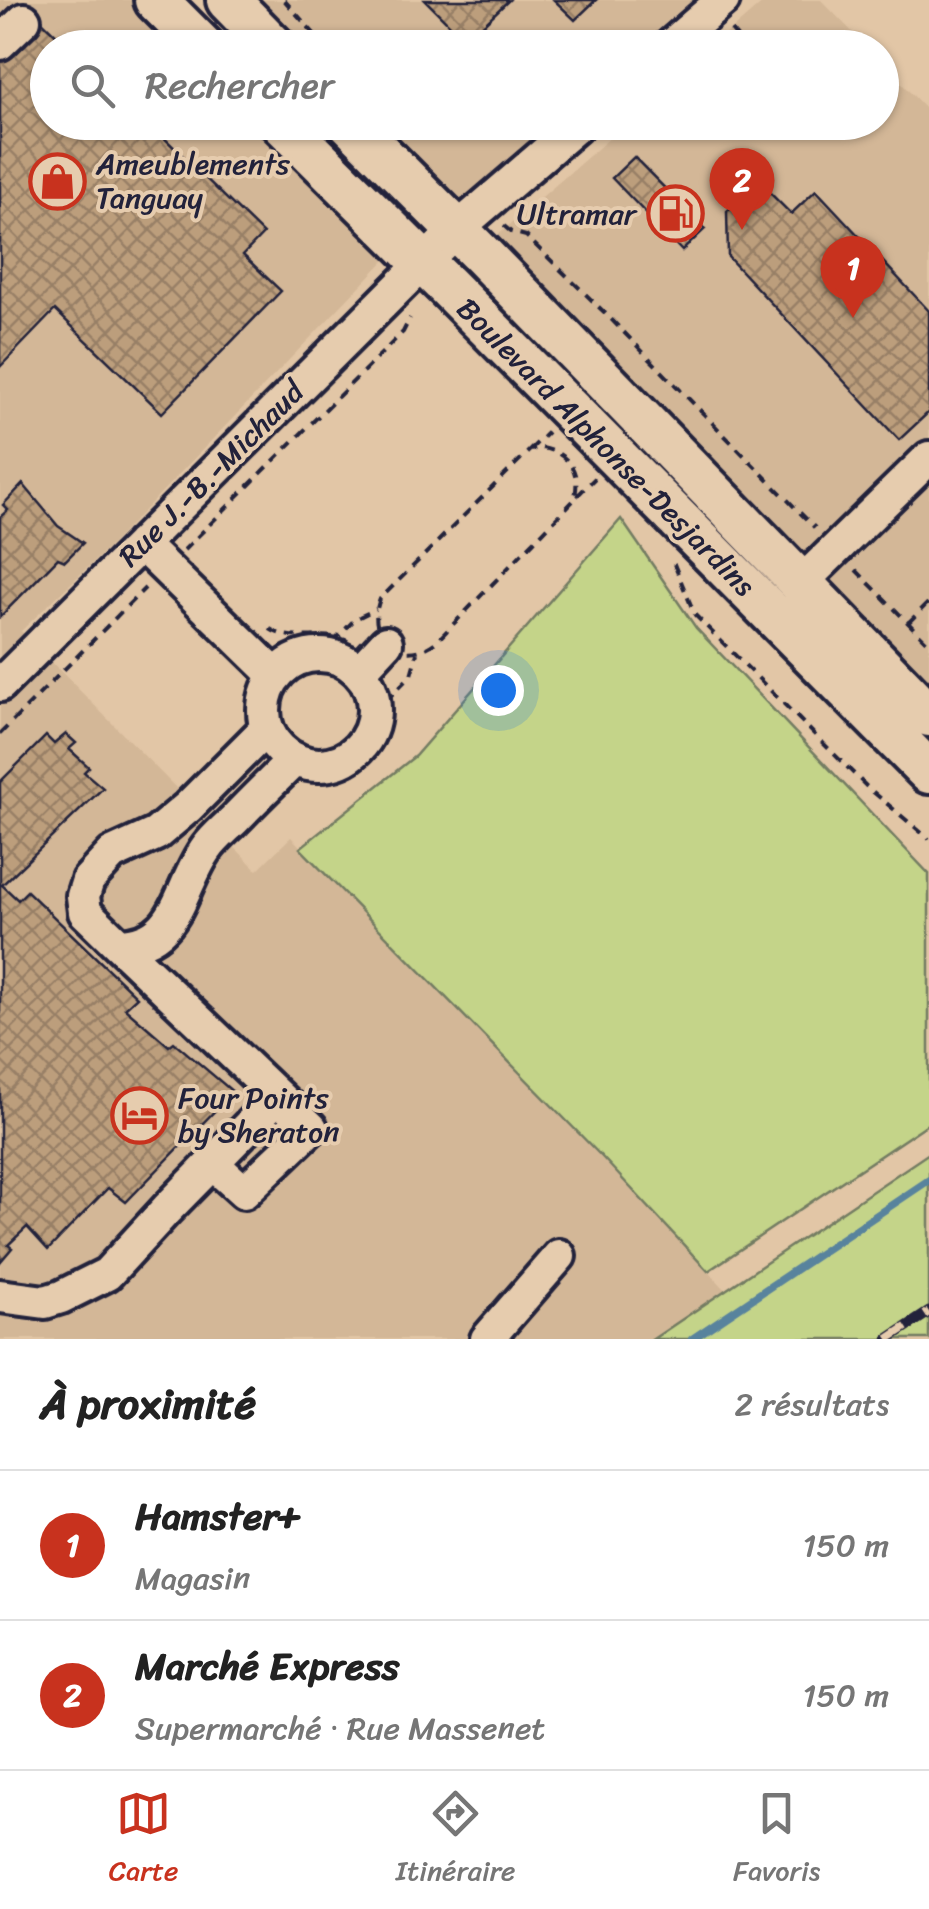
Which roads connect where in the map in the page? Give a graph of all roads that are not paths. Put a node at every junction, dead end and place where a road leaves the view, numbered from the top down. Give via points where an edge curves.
1 (156, 0) edge
2 (228, 0) edge
3 (723, 0) edge
4 (24, 20) dead end
5 (186, 30) edge
6 (257, 30) edge
7 (689, 30) edge
8 (0, 43) edge
9 (299, 140) edge
10 (367, 140) edge
11 (560, 140) edge
12 (456, 230) junction
13 (422, 263) junction
14 (929, 458) edge
15 (141, 544) junction
16 (801, 583) junction
17 (275, 675) junction
18 (0, 685) edge
19 (929, 715) edge
20 (266, 729) junction
21 (295, 759) junction
22 (929, 772) edge
23 (119, 946) junction
24 (277, 1097) junction
25 (212, 1162) junction
26 (559, 1256) dead end
27 (0, 1296) edge
28 (487, 1339) edge

1 - 5 main road
2 - 6 main road
3 - 7 street
4 - 8 street
9 - 13 main road, Boulevard Alphonse-Desjardins
10 - 12 main road, Boulevard Alphonse-Desjardins
11 - 12 street, Rue J.-B.-Michaud
12 - 13 street, Rue J.-B.-Michaud
12 - 16 main road, Boulevard Alphonse-Desjardins
13 - 15 street, Rue J.-B.-Michaud
13 - 22 main road, Boulevard Alphonse-Desjardins
14 - 16 street
15 - 17 street
15 - 18 street, Rue J.-B.-Michaud
16 - 19 main road, Boulevard Alphonse-Desjardins
17 - 20 street via 265,697
17 - 21 street via 329,646 332,656 348,663 383,657 364,742 334,763
20 - 21 street
20 - 23 street via 188,807 156,834 112,854 88,880 85,912
21 - 23 street via 207,848 168,923 153,938
23 - 24 street
24 - 25 street
24 - 25 street via 310,1128 244,1192
25 - 27 street via 106,1274 45,1302
26 - 28 street

